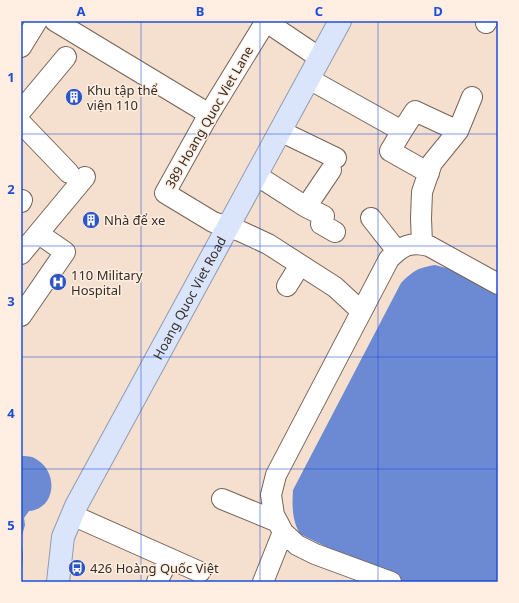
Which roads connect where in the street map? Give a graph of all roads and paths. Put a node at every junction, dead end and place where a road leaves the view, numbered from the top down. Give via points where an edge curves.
1 (37, 21) edge
2 (55, 21) edge
3 (266, 21) edge
4 (340, 21) edge
5 (21, 47) edge
6 (66, 57) dead end
7 (320, 58) junction
8 (309, 79) junction
9 (472, 97) dead end
10 (21, 111) edge
11 (210, 114) junction
12 (21, 123) edge
13 (280, 131) junction
14 (402, 131) junction
15 (458, 131) junction
16 (429, 173) junction
17 (256, 175) junction
18 (306, 207) junction
19 (371, 218) dead end
20 (227, 228) junction
21 (335, 232) dead end
22 (39, 234) junction
23 (422, 244) junction
24 (397, 251) junction
25 (21, 254) edge
26 (300, 265) junction
27 (498, 284) edge
28 (286, 286) dead end
29 (362, 311) junction
30 (21, 316) edge
31 (222, 499) dead end
32 (72, 515) junction
33 (280, 527) junction
34 (169, 558) junction
35 (200, 572) dead end
36 (58, 582) edge
37 (157, 582) edge
38 (264, 582) edge
39 (391, 582) edge

1 - 5 street
2 - 11 street
3 - 7 street
3 - 11 street, 389 Hoang Quoc Viet Lane
4 - 7 main road, Hoang Quoc Viet Road
6 - 10 street
7 - 8 main road, Hoang Quoc Viet Road
8 - 13 main road, Hoang Quoc Viet Road
8 - 14 street
9 - 15 street
11 - 20 street, 389 Hoang Quoc Viet Lane via 165,193
12 - 22 street via 77,175
13 - 17 main road, Hoang Quoc Viet Road
13 - 18 street via 333,164
14 - 15 street via 415,111
14 - 16 street via 390,151
15 - 16 street via 432,163
16 - 23 street via 422,192
17 - 18 street
17 - 20 main road, Hoang Quoc Viet Road
18 - 21 street via 324,216 321,224
19 - 24 street
20 - 26 street via 268,244
20 - 32 main road, Hoang Quoc Viet Road
22 - 25 street
22 - 30 street via 65,252
23 - 24 street via 407,245
23 - 27 street
24 - 29 street via 389,259
26 - 28 street
26 - 29 street via 335,287
29 - 33 street via 276,475 271,495 274,515
31 - 33 street
32 - 34 street
32 - 36 main road, Hoang Quoc Viet Road via 63,537
33 - 38 street
33 - 39 street via 297,545 315,554
34 - 35 street
34 - 37 street

